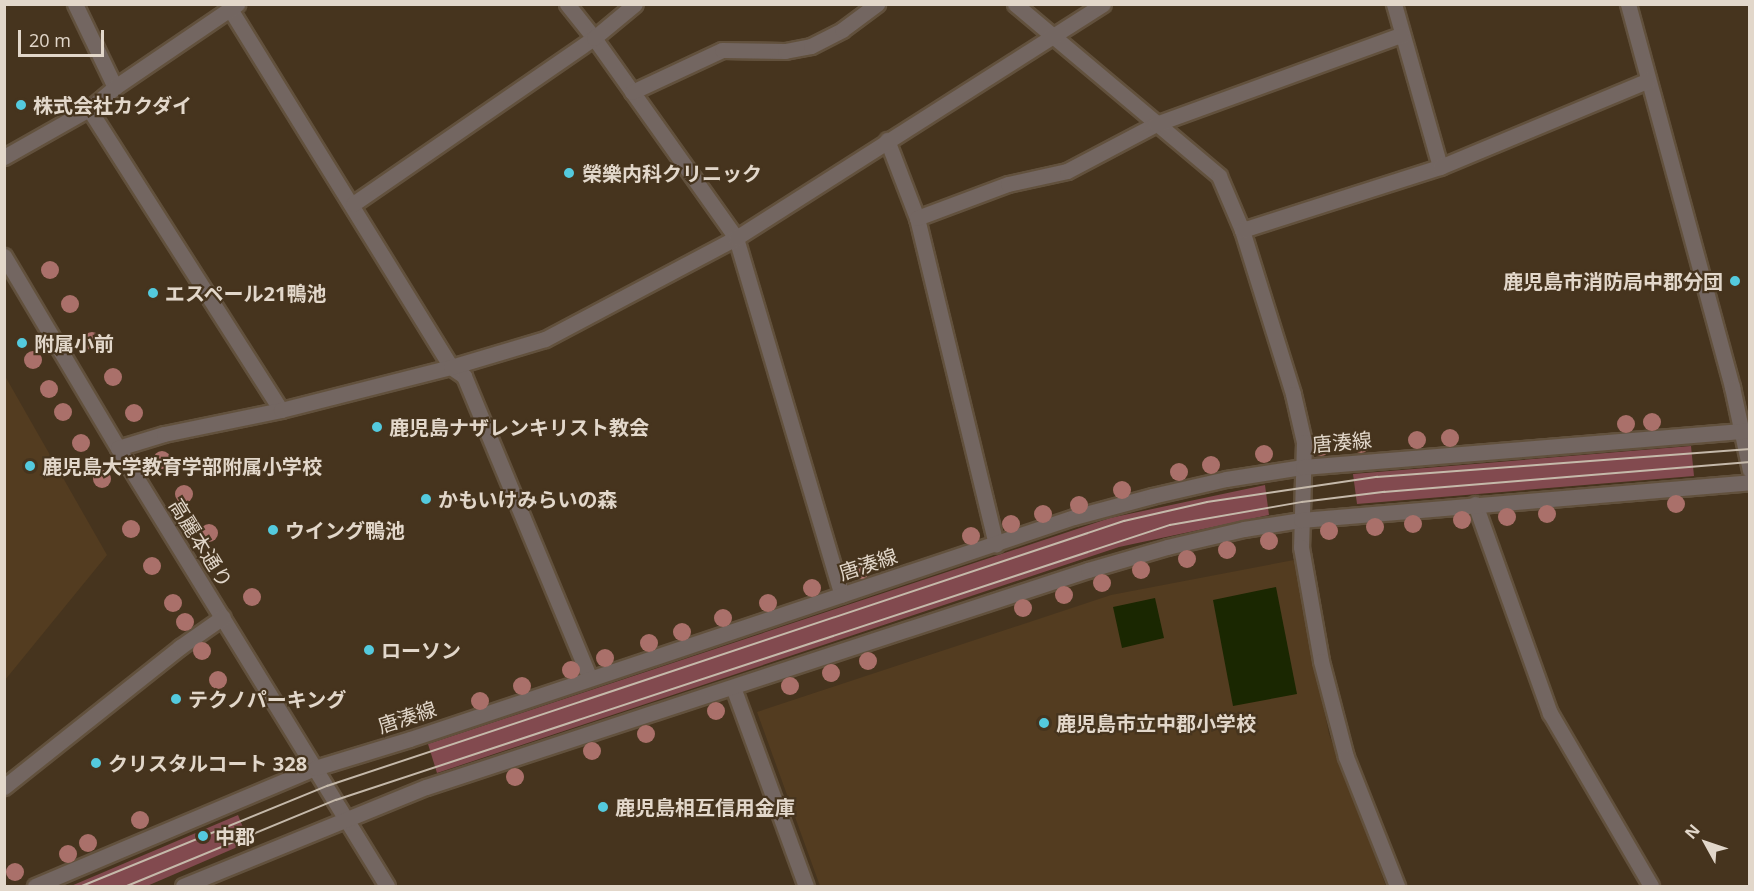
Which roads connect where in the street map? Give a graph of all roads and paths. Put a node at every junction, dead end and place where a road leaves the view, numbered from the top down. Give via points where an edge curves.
1 (75, 4) edge
2 (567, 4) edge
3 (635, 4) edge
4 (877, 4) edge
5 (1015, 4) edge
6 (1103, 4) edge
7 (1394, 4) edge
8 (1628, 4) edge
9 (233, 7) edge
10 (1401, 35) junction
11 (1053, 37) junction
12 (594, 38) junction
13 (1647, 81) junction
14 (115, 87) junction
15 (632, 92) junction
16 (89, 109) junction
17 (1156, 124) junction
18 (887, 140) junction
19 (4, 157) edge
20 (1440, 167) junction
21 (353, 204) junction
22 (917, 218) junction
23 (1242, 230) junction
24 (736, 238) junction
25 (4, 255) edge
26 (451, 367) junction
27 (281, 410) junction
28 (1745, 431) edge
29 (118, 448) junction
30 (1303, 466) junction
31 (1749, 470) edge
32 (1749, 482) edge
33 (1475, 504) junction
34 (1301, 520) junction
35 (996, 544) junction
36 (842, 595) junction
37 (223, 617) junction
38 (590, 678) junction
39 (733, 687) junction
40 (315, 768) junction
41 (4, 787) edge
42 (348, 818) junction
43 (34, 886) edge
44 (183, 886) edge
45 (387, 886) edge
46 (806, 886) edge
47 (1396, 886) edge
48 (1651, 886) edge

1 - 14 street
2 - 12 street
3 - 12 street
4 - 15 street via 842,30 810,46 785,51 722,50
5 - 11 street
6 - 11 street
7 - 10 street
8 - 13 street
9 - 14 street
9 - 21 street
10 - 17 street
10 - 20 street
11 - 17 street
11 - 18 street
12 - 15 street
12 - 21 street
13 - 20 street
13 - 28 street
14 - 16 street
15 - 24 street
16 - 19 street
16 - 27 street
17 - 22 street via 1067,171 1008,184
17 - 23 street via 1219,176
18 - 22 street
18 - 24 street
20 - 23 street
21 - 26 street
22 - 35 street
23 - 30 street via 1293,394 1304,442
24 - 26 street via 545,339
24 - 36 street
25 - 29 street, 高麗本通り
26 - 27 street
26 - 38 street via 464,376
27 - 29 street via 164,434
28 - 30 street, 唐湊線
28 - 31 street
29 - 37 street, 高麗本通り
30 - 34 street
30 - 35 street, 唐湊線 via 1152,496
32 - 33 street
33 - 34 street
33 - 48 street via 1550,713
34 - 39 street via 1244,529 1088,570
34 - 47 street via 1300,547 1323,672 1346,757
35 - 36 street, 唐湊線
36 - 38 street, 唐湊線
37 - 40 street, 高麗本通り
37 - 41 street via 180,646
38 - 40 street, 唐湊線
39 - 42 street via 426,787
39 - 46 street
40 - 42 street, 高麗本通り
40 - 43 street, 唐湊線
42 - 44 street
42 - 45 street, 高麗本通り

